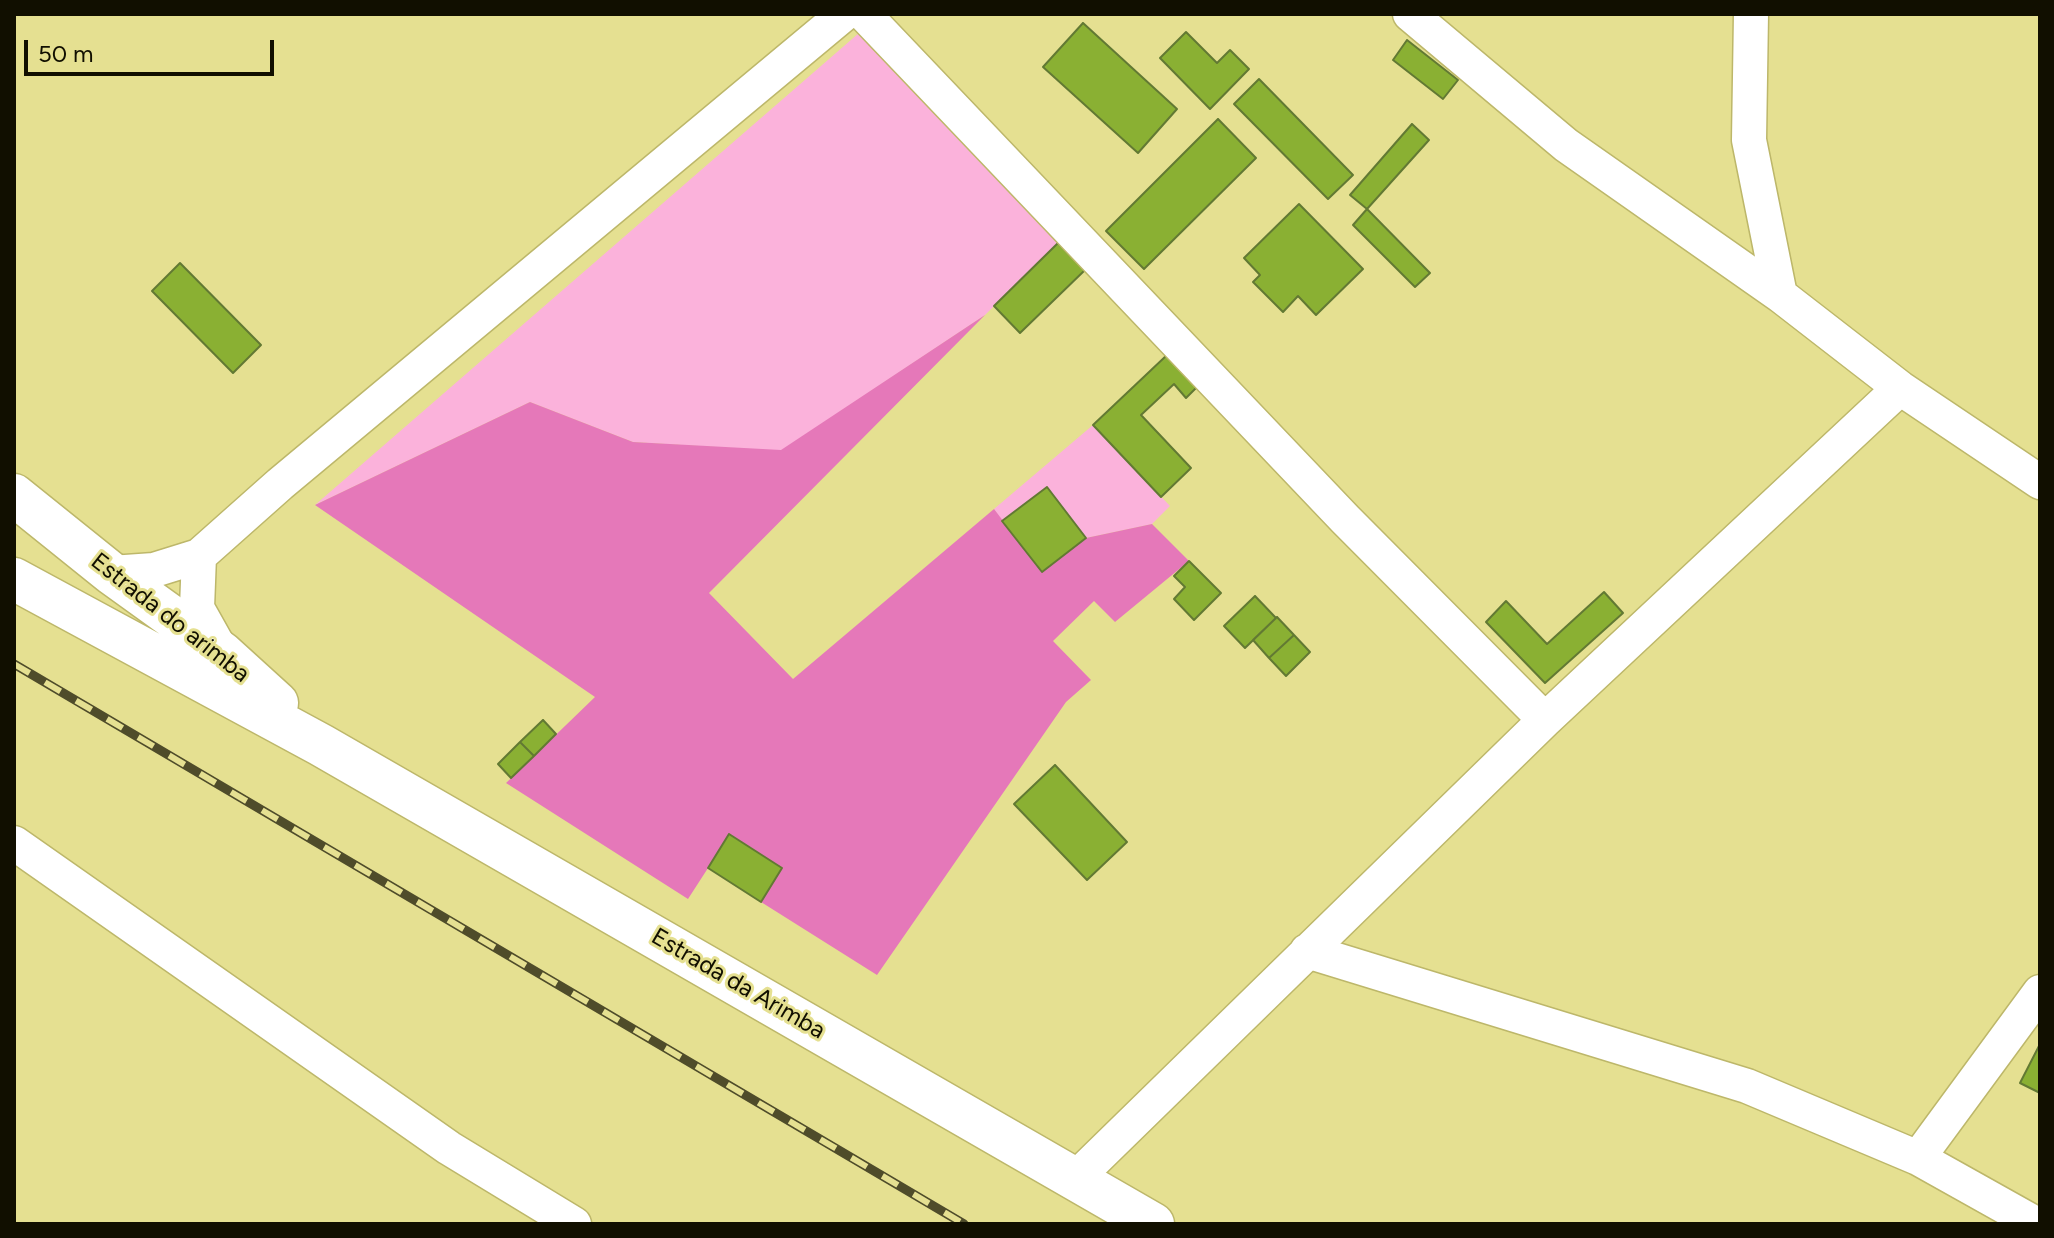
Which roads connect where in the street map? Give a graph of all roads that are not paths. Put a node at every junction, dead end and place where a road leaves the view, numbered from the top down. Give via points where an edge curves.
1 (844, 14) edge
2 (864, 14) edge
3 (1410, 14) edge
4 (1751, 14) edge
5 (1780, 295) junction
6 (1900, 388) junction
7 (2040, 482) edge
8 (14, 495) edge
9 (199, 556) junction
10 (111, 573) junction
11 (14, 579) edge
12 (222, 653) junction
13 (1545, 720) junction
14 (321, 745) junction
15 (14, 843) edge
16 (1307, 951) junction
17 (2040, 992) edge
18 (1918, 1158) junction
19 (1076, 1178) junction
20 (574, 1224) edge
21 (1153, 1224) edge
22 (2036, 1224) edge

1 - 9 street
2 - 13 street via 1323,497
3 - 5 street via 1566,145
4 - 5 street via 1749,140
5 - 6 street
6 - 7 street
6 - 13 street
8 - 10 main road, Estrada do arimba
9 - 10 street via 154,570
9 - 12 street via 197,608
10 - 12 main road, Estrada do arimba
11 - 14 main road
12 - 14 main road, Estrada do arimba
13 - 16 street
14 - 19 main road, Estrada da Arimba
15 - 20 street via 449,1148
16 - 18 street via 1747,1086
16 - 19 street
17 - 18 street
18 - 22 street
19 - 21 main road, Estrada da Arimba

